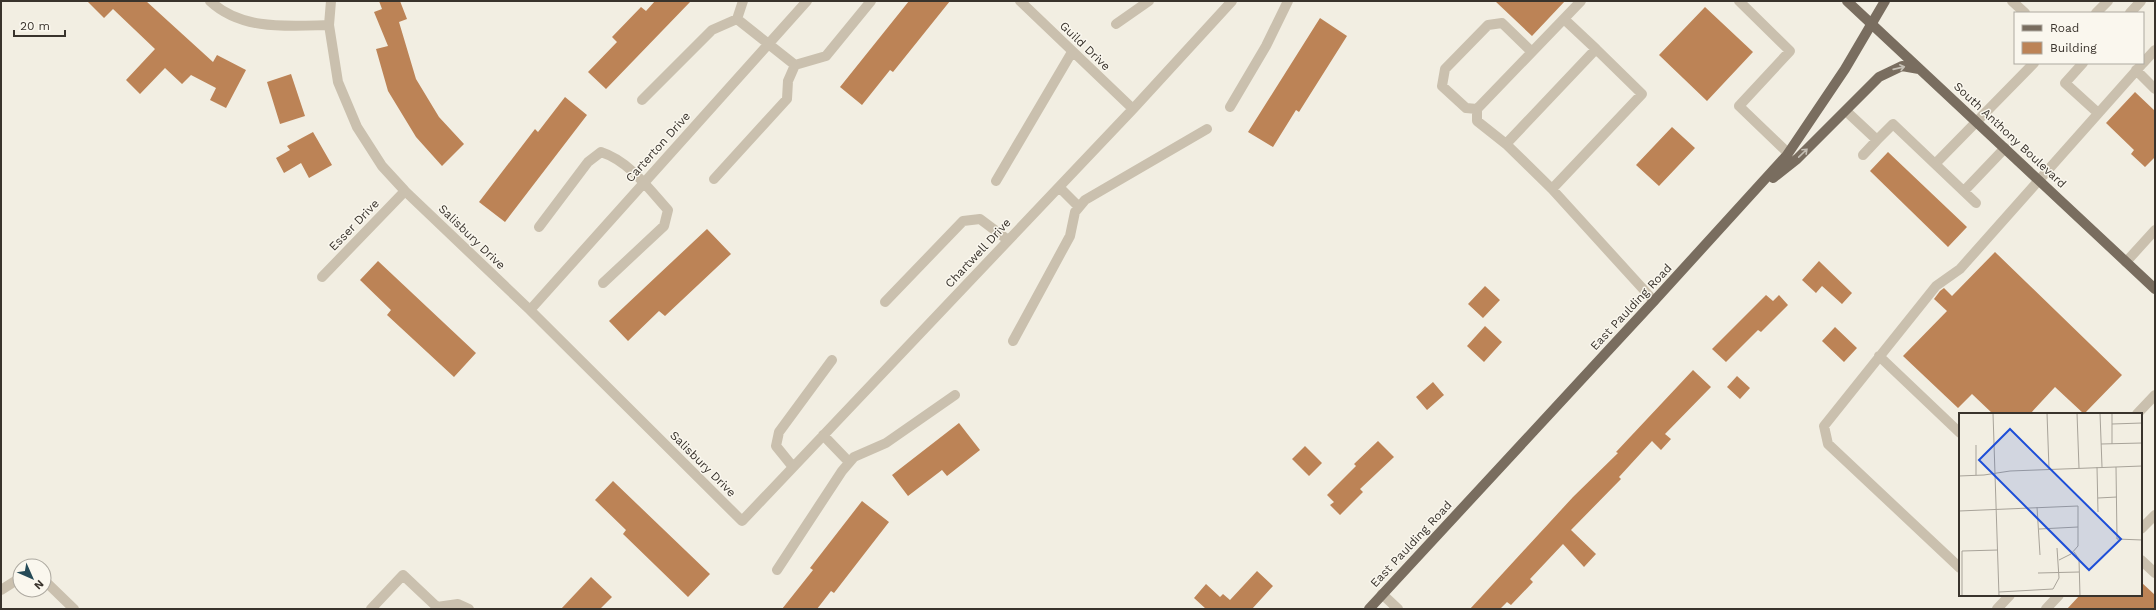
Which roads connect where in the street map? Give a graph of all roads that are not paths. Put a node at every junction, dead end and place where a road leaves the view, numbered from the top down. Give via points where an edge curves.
1 (210, 1) edge
2 (331, 1) edge
3 (743, 1) edge
4 (807, 1) edge
5 (871, 1) edge
6 (1020, 1) edge
7 (1149, 1) edge
8 (1232, 1) edge
9 (1288, 1) edge
10 (1582, 1) edge
11 (1739, 1) edge
12 (1847, 1) edge
13 (1886, 1) edge
14 (2012, 1) edge
15 (2108, 1) edge
16 (2141, 1) edge
17 (2024, 12) edge
18 (2097, 12) edge
19 (2131, 12) edge
20 (737, 19) junction
21 (1564, 19) junction
22 (1116, 24) dead end
23 (1872, 24) junction
24 (329, 25) junction
25 (767, 45) junction
26 (1596, 49) junction
27 (2155, 50) edge
28 (1072, 52) junction
29 (1532, 52) junction
30 (2144, 62) edge
31 (2033, 64) edge
32 (2082, 64) edge
33 (795, 65) junction
34 (2141, 65) edge
35 (1920, 69) junction
36 (2155, 89) edge
37 (642, 100) dead end
38 (1230, 108) dead end
39 (1477, 108) junction
40 (1133, 109) junction
41 (1846, 111) junction
42 (2098, 113) junction
43 (1976, 121) junction
44 (1207, 129) dead end
45 (1877, 140) junction
46 (1506, 144) junction
47 (2005, 148) junction
48 (1788, 153) junction
49 (1863, 155) dead end
50 (1935, 164) junction
51 (714, 179) dead end
52 (2039, 180) junction
53 (996, 181) dead end
54 (644, 182) junction
55 (1059, 187) junction
56 (1552, 190) junction
57 (405, 191) junction
58 (1964, 191) junction
59 (1751, 196) junction
60 (1976, 203) dead end
61 (1079, 207) junction
62 (539, 227) dead end
63 (2155, 230) edge
64 (1008, 240) junction
65 (2126, 262) junction
66 (322, 277) dead end
67 (602, 284) dead end
68 (2155, 289) edge
69 (1654, 301) junction
70 (885, 302) dead end
71 (530, 310) junction
72 (1014, 341) dead end
73 (1879, 356) junction
74 (832, 360) dead end
75 (2155, 394) edge
76 (955, 395) dead end
77 (2138, 413) edge
78 (1959, 432) edge
79 (823, 435) junction
80 (849, 462) junction
81 (793, 467) junction
82 (2155, 515) edge
83 (742, 521) joint
84 (2142, 528) edge
85 (2142, 561) edge
86 (1959, 567) edge
87 (777, 570) dead end
88 (2155, 573) edge
89 (12, 583) edge
90 (52, 588) edge
91 (1, 590) edge
92 (1382, 594) junction
93 (2009, 596) edge
94 (2058, 596) edge
95 (438, 608) edge
96 (74, 609) edge
97 (371, 609) edge
98 (469, 609) edge
99 (1368, 609) edge
100 (1398, 609) edge
101 (1998, 609) edge
102 (2046, 609) edge

1 - 24 street via 246,21 278,26
2 - 24 street, Salisbury Drive
3 - 20 street
4 - 25 street, Carterton Drive
5 - 33 street via 826,56
6 - 28 street, Guild Drive
7 - 22 street
8 - 40 street, Chartwell Drive
9 - 38 street
10 - 21 street
11 - 48 street via 1790,51 1739,106
12 - 23 main road, South Anthony Boulevard
13 - 23 main road, East Paulding Road
14 - 17 street
15 - 18 street
16 - 19 street
20 - 25 street
20 - 37 street via 712,30
21 - 26 street
21 - 29 street
23 - 35 main road, South Anthony Boulevard
23 - 48 main road, East Paulding Road
24 - 57 street, Salisbury Drive via 338,82 357,127 382,166
25 - 33 street
25 - 54 street, Carterton Drive
26 - 46 street
26 - 56 street via 1642,94
27 - 30 street
28 - 40 street, Guild Drive
28 - 53 street
29 - 39 street
29 - 39 street via 1502,23 1488,25 1445,69 1442,86 1466,108
31 - 43 street
32 - 42 street via 2065,83
33 - 51 street via 788,81 787,99
34 - 36 street
34 - 42 street
41 -> 35 main road via 1872,83 1887,72 1902,66
35 - 43 main road, South Anthony Boulevard
39 - 46 street via 1477,121
40 - 55 street, Chartwell Drive
41 - 45 street
59 -> 41 main road via 1797,159
42 - 52 street
43 - 47 main road, South Anthony Boulevard
43 - 50 street
44 - 61 street via 1085,200
45 - 49 street
45 - 50 street via 1893,124
46 - 56 street
47 - 52 main road, South Anthony Boulevard
47 - 58 street
48 - 59 main road, East Paulding Road
50 - 58 street
52 - 65 main road, South Anthony Boulevard
52 - 73 street via 1960,269 1936,286
54 - 62 street via 613,156 601,152 588,162
54 - 67 street via 668,210 664,226
54 - 71 street, Carterton Drive
55 - 61 street
55 - 64 street, Chartwell Drive
56 - 69 street
57 - 66 street, Esser Drive
57 - 71 street, Salisbury Drive
58 - 60 street
59 - 69 main road, East Paulding Road
61 - 72 street via 1075,212 1070,236
63 - 65 street
64 - 70 street via 980,219 963,221
64 - 79 street, Chartwell Drive
65 - 68 main road, South Anthony Boulevard
69 - 92 main road, East Paulding Road
71 - 83 street, Salisbury Drive
73 - 78 street
73 - 86 street via 1824,426 1828,444
74 - 81 street via 779,432 776,446
75 - 77 street
76 - 80 street via 886,443 854,457
79 - 80 street
79 - 81 street, Chartwell Drive
80 - 87 street
81 - 83 street, Chartwell Drive
82 - 84 street
85 - 88 street
89 - 91 street
90 - 96 street
92 - 99 main road, East Paulding Road
92 - 100 street
93 - 101 street
94 - 102 street
95 - 97 street via 403,575
95 - 98 street via 458,604

